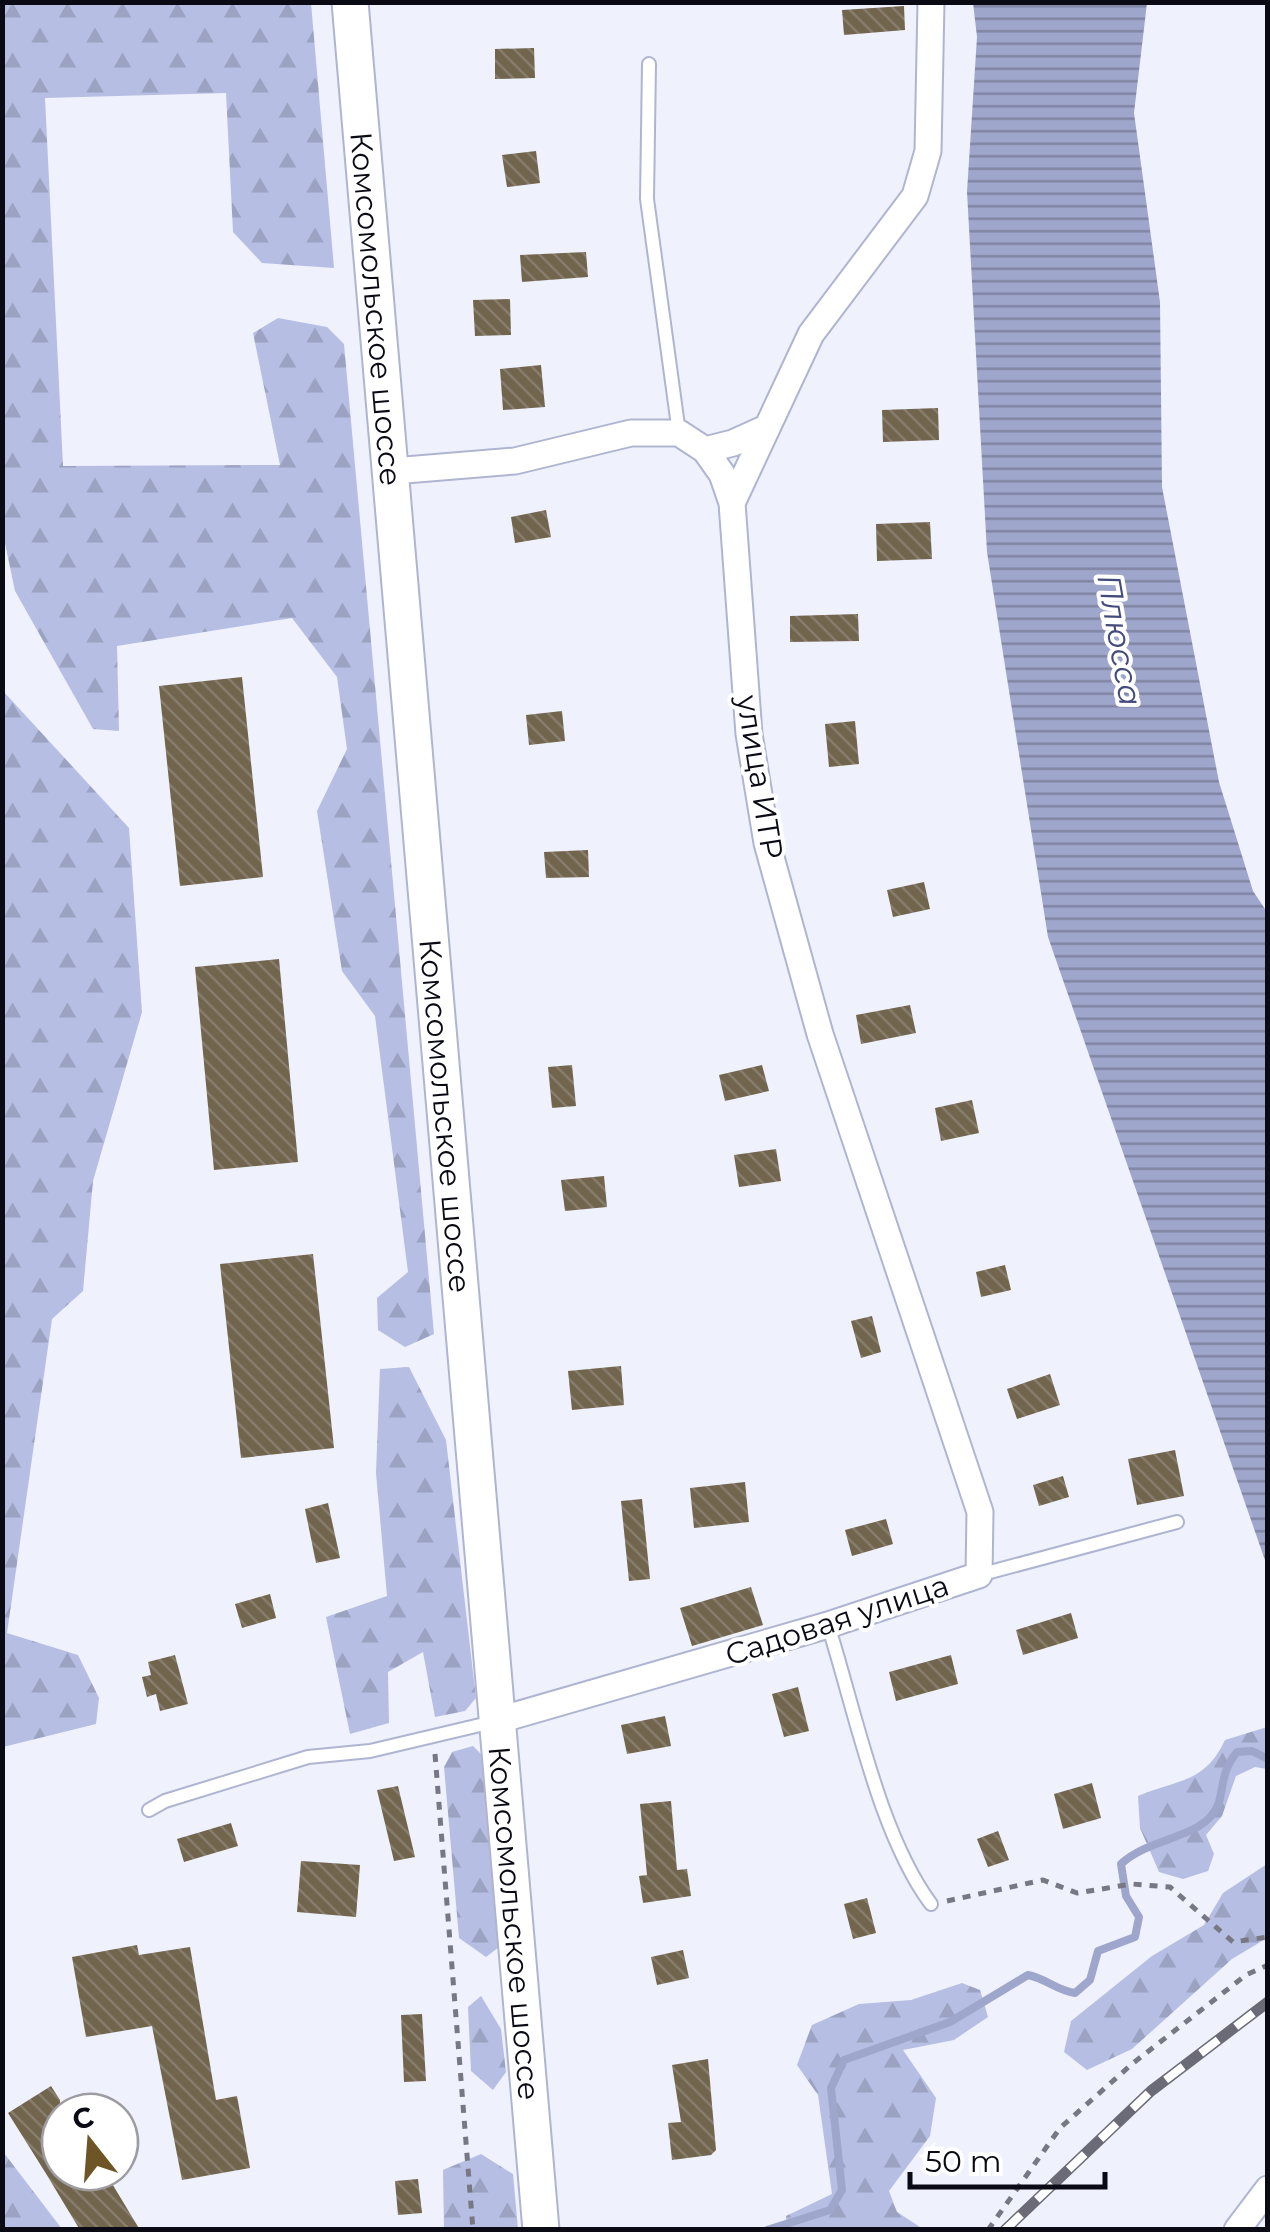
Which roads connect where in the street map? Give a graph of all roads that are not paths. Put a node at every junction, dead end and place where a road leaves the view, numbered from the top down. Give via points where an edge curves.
1 (350, 2) edge
2 (930, 2) edge
3 (648, 64) dead end
4 (764, 428) junction
5 (679, 433) junction
6 (706, 450) junction
7 (393, 471) junction
8 (732, 503) junction
9 (1176, 1522) dead end
10 (980, 1574) junction
11 (828, 1625) junction
12 (499, 1720) junction
13 (148, 1810) dead end
14 (931, 1904) road end
15 (1268, 2189) edge
16 (541, 2230) edge
17 (1236, 2230) edge

1 - 7 main road, Комсомольское шоссе
2 - 4 street, улица ИТР via 928,151 915,196 811,334
3 - 5 lane via 647,200
4 - 6 street
4 - 8 street, улица ИТР
5 - 6 street
5 - 7 street via 631,433 515,461
6 - 8 street
7 - 12 main road, Комсомольское шоссе
8 - 10 street, улица ИТР via 748,734 767,843 820,1034 980,1512
9 - 10 lane, Садовая улица
10 - 11 street, Садовая улица
11 - 12 street, Садовая улица
11 - 14 lane via 909,1875
12 - 13 lane via 370,1751 308,1757
12 - 16 main road, Комсомольское шоссе
15 - 17 street

